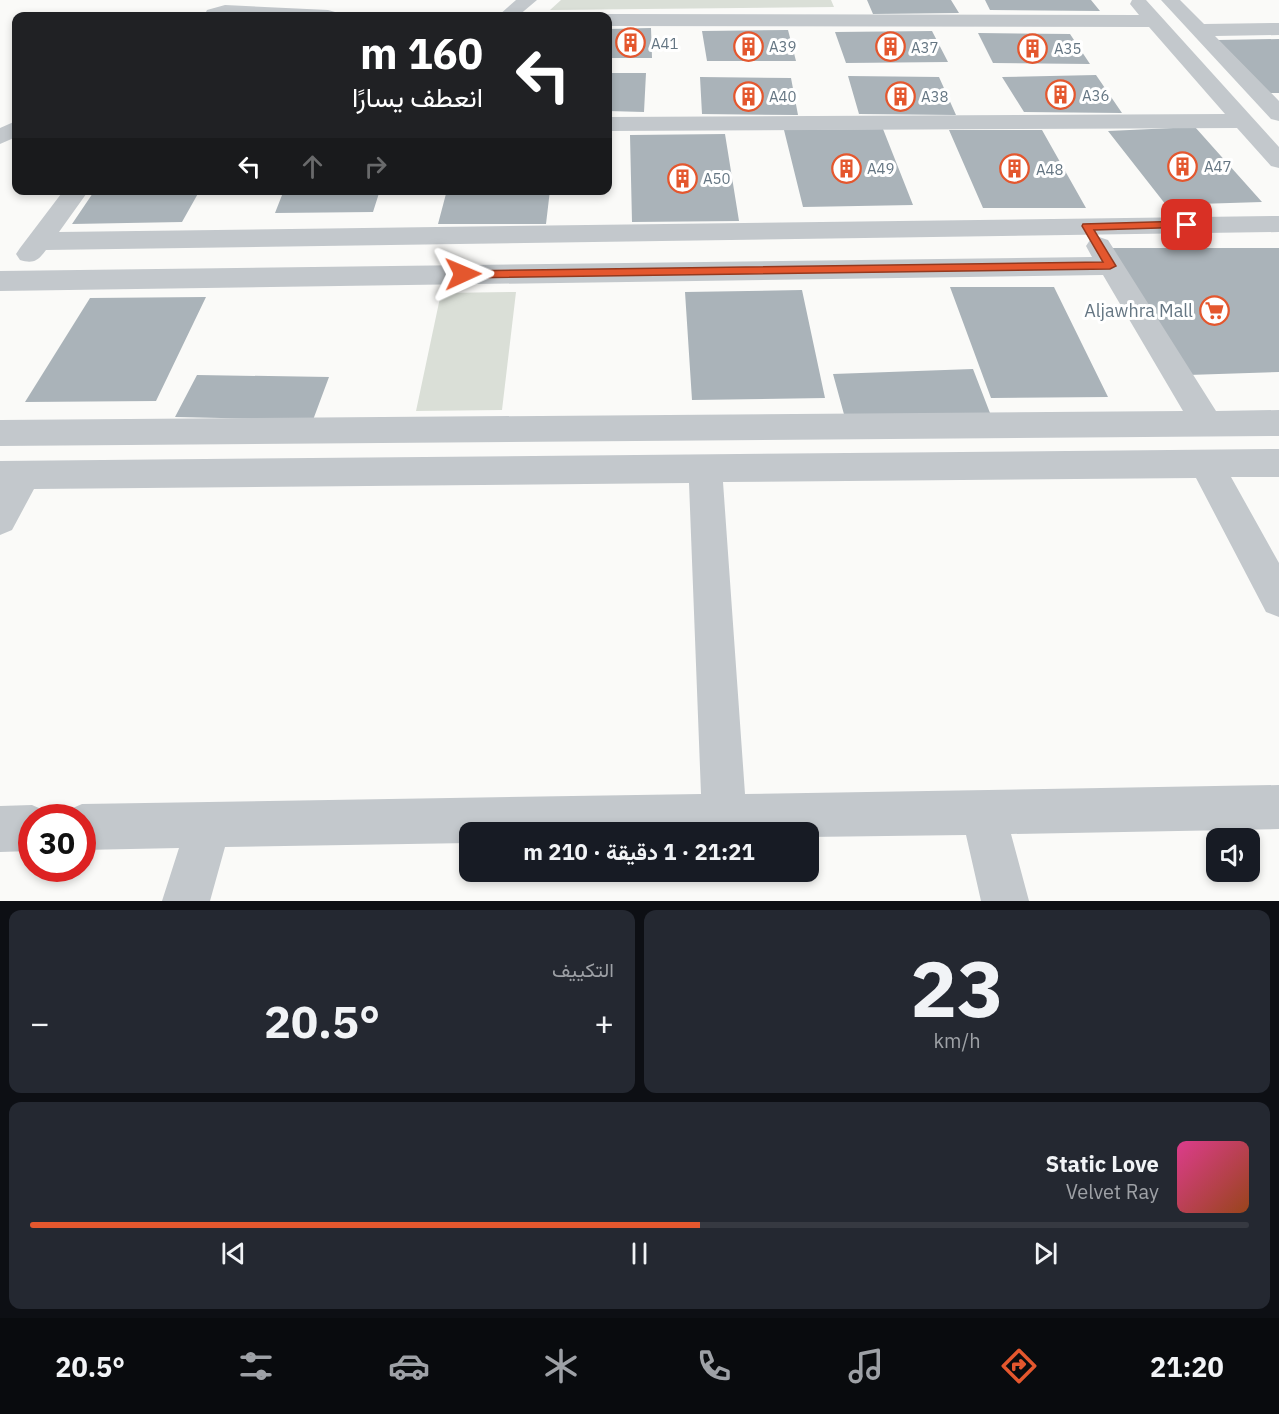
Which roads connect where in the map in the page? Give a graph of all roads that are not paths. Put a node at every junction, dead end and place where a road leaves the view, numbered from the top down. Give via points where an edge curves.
1 (528, 0) edge
2 (844, 0) edge
3 (1135, 0) edge
4 (1170, 0) edge
5 (512, 12) edge
6 (612, 20) edge
7 (854, 20) junction
8 (1154, 21) junction
9 (1279, 29) edge
10 (1199, 30) junction
11 (1279, 114) edge
12 (1243, 121) junction
13 (612, 124) edge
14 (1279, 161) edge
15 (73, 195) edge
16 (1279, 224) edge
17 (1087, 226) junction
18 (38, 241) junction
19 (1110, 266) junction
20 (2, 284) edge
21 (1207, 423) junction
22 (1279, 423) edge
23 (0, 433) edge
24 (1279, 463) edge
25 (1206, 464) junction
26 (705, 468) junction
27 (13, 475) edge
28 (0, 519) edge
29 (1279, 599) edge
30 (1279, 807) edge
31 (983, 812) junction
32 (724, 817) junction
33 (209, 825) junction
34 (96, 827) edge
35 (18, 828) edge
36 (0, 829) edge
37 (186, 901) edge
38 (1005, 901) edge

1 - 5 street
2 - 7 street
3 - 8 street
4 - 10 street
6 - 7 street
7 - 8 street
8 - 12 street
9 - 10 street
10 - 11 street
12 - 13 street
12 - 14 street
15 - 18 street
16 - 17 street
17 - 18 street
17 - 19 street
18 - 20 street
19 - 20 street
19 - 21 street
21 - 22 street
21 - 23 street
24 - 25 street
25 - 26 street
25 - 29 street
26 - 27 street
26 - 32 street
27 - 28 street
30 - 31 street
31 - 32 street
31 - 38 street
32 - 33 street
33 - 34 street
33 - 37 street
35 - 36 street

